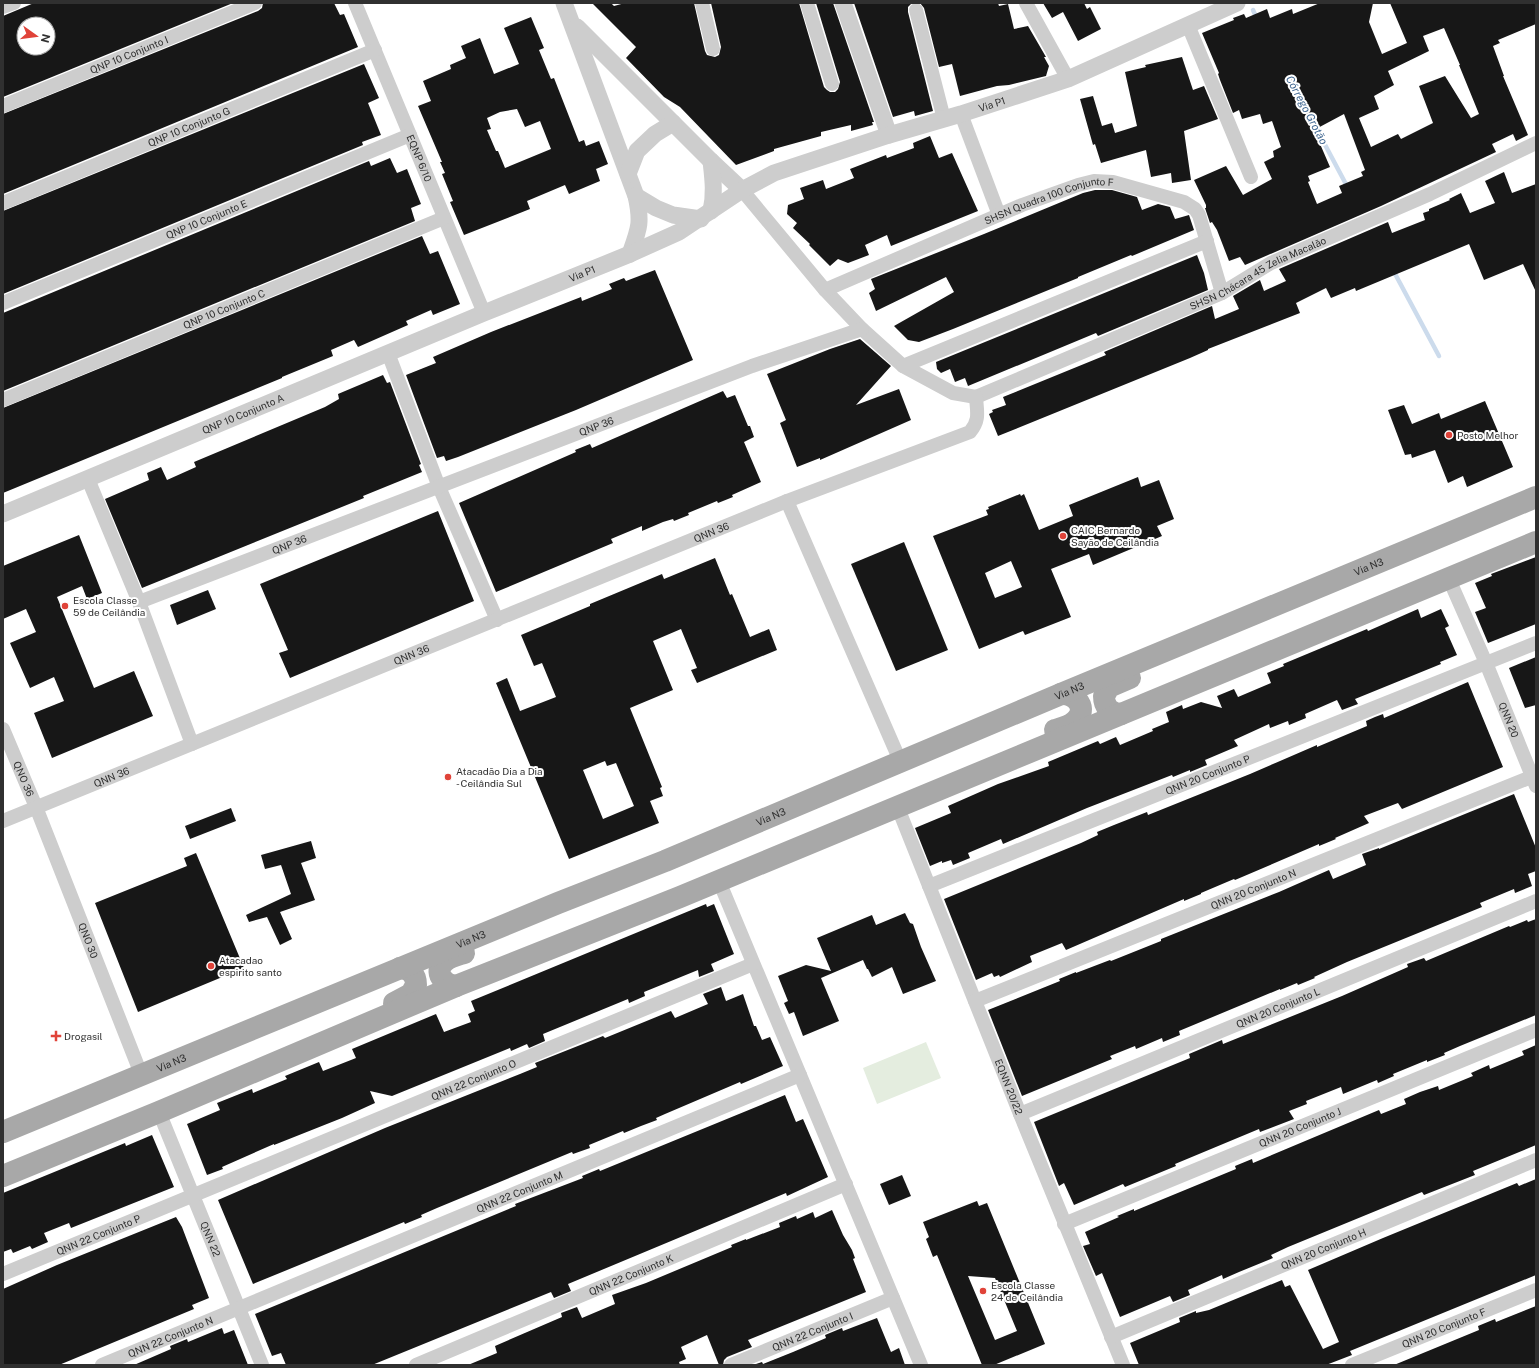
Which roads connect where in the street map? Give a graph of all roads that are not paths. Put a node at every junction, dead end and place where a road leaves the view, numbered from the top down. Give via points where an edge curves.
1 (14, 3) edge
2 (255, 3) edge
3 (355, 3) edge
4 (702, 3) edge
5 (807, 3) edge
6 (842, 3) edge
7 (1026, 3) edge
8 (1237, 3) edge
9 (569, 4) edge
10 (3, 8) edge
11 (916, 10) dead end
12 (573, 23) junction
13 (1188, 25) junction
14 (713, 49) dead end
15 (375, 50) junction
16 (1068, 79) junction
17 (832, 84) dead end
18 (3, 106) edge
19 (961, 114) junction
20 (944, 119) junction
21 (673, 123) junction
22 (410, 135) junction
23 (889, 135) junction
24 (1536, 143) edge
25 (711, 161) junction
26 (628, 174) junction
27 (1251, 177) dead end
28 (742, 190) junction
29 (636, 196) junction
30 (3, 203) edge
31 (706, 215) junction
32 (999, 215) junction
33 (444, 218) junction
34 (1207, 241) junction
35 (630, 254) junction
36 (825, 290) junction
37 (1222, 293) junction
38 (3, 302) edge
39 (484, 313) junction
40 (862, 329) junction
41 (388, 353) junction
42 (903, 366) junction
43 (976, 397) junction
44 (3, 400) edge
45 (88, 479) junction
46 (439, 487) junction
47 (1536, 497) edge
48 (787, 501) junction
49 (3, 514) edge
50 (1536, 532) edge
51 (1536, 542) edge
52 (1476, 567) junction
53 (1448, 579) junction
54 (139, 602) junction
55 (1259, 613) junction
56 (497, 620) junction
57 (1536, 643) edge
58 (1486, 663) junction
59 (1061, 694) junction
60 (1121, 714) junction
61 (3, 729) edge
62 (192, 744) junction
63 (901, 763) junction
64 (1535, 779) edge
65 (906, 803) junction
66 (36, 807) junction
67 (3, 821) edge
68 (719, 881) junction
69 (929, 886) junction
70 (596, 887) junction
71 (1536, 901) edge
72 (753, 964) junction
73 (400, 968) junction
74 (456, 986) junction
75 (975, 1001) junction
76 (1536, 1030) edge
77 (249, 1073) junction
78 (142, 1074) junction
79 (800, 1075) junction
80 (159, 1112) junction
81 (1020, 1114) junction
82 (3, 1132) edge
83 (1536, 1160) edge
84 (3, 1176) edge
85 (846, 1184) junction
86 (194, 1196) junction
87 (1064, 1224) junction
88 (3, 1274) edge
89 (1536, 1290) edge
90 (893, 1298) junction
91 (239, 1309) junction
92 (1111, 1337) junction
93 (102, 1365) edge
94 (262, 1365) edge
95 (416, 1365) edge
96 (731, 1365) edge
97 (921, 1365) edge
98 (1123, 1365) edge
99 (1352, 1365) edge

1 - 10 street
2 - 18 street, QNP 10 Conjunto I
3 - 15 street, EQNP 6/10
4 - 14 street
5 - 17 street
6 - 23 street
7 - 16 street
8 - 13 street, Via P1
9 - 12 street
11 - 20 street
12 - 21 street
12 - 26 street
13 - 16 street, Via P1
13 - 27 street
15 - 22 street, EQNP 6/10
15 - 30 street, QNP 10 Conjunto G
16 - 19 street, Via P1
19 - 20 street, Via P1
19 - 32 street
20 - 23 street, Via P1
21 - 25 street
21 - 26 street via 655,134 637,151
22 - 33 street, EQNP 6/10
22 - 38 street, QNP 10 Conjunto E
23 - 28 street, Via P1 via 774,173
24 - 37 street, SHSN Chácara 45 Zelia Macalão via 1430,194 1270,263
25 - 28 street
25 - 31 street via 714,199
26 - 29 street
28 - 31 street, Via P1
28 - 36 street
29 - 31 street via 673,215
29 - 35 street via 640,214 639,228
31 - 35 street, Via P1 via 679,232
32 - 34 street, SHSN Quadra 100 Conjunto F via 1078,184 1094,180 1113,182 1184,202 1199,215
32 - 36 street, SHSN Quadra 100 Conjunto F
33 - 39 street, EQNP 6/10
33 - 44 street, QNP 10 Conjunto C
34 - 37 street, SHSN Quadra 100 Conjunto F
34 - 42 street
35 - 39 street, Via P1
36 - 40 street
37 - 43 street, SHSN Chácara 45 Zelia Macalão
39 - 41 street, QNP 10 Conjunto A
40 - 42 street
40 - 46 street, QNP 36 via 752,366
41 - 45 street, QNP 10 Conjunto A
41 - 46 street
42 - 43 street via 953,393
43 - 48 street, QNN 36 via 978,418 970,432
45 - 49 street, QNP 10 Conjunto A
45 - 54 street
46 - 54 street, QNP 36
46 - 56 street
47 - 55 main road, Via N3
48 - 56 street, QNN 36
48 - 63 street
50 - 52 main road
51 - 52 main road
52 - 53 main road
53 - 58 street, QNN 20
53 - 60 main road
54 - 62 street
55 - 59 main road, Via N3
55 - 60 main road via 1208,647 1110,686 1104,696 1106,707 1115,714
56 - 62 street, QNN 36
57 - 58 street
58 - 64 street, QNN 20
58 - 69 street, QNN 20 Conjunto P
59 - 63 main road, Via N3
59 - 65 main road via 1071,695 1079,702 1080,712 1075,722 973,764
60 - 65 main road
61 - 66 street, QNO 36
62 - 66 street, QNN 36
63 - 70 main road, Via N3
64 - 75 street, QNN 20 Conjunto N
65 - 68 main road
65 - 69 street, EQNN 20/22
66 - 67 street, QNN 36
66 - 78 street, QNO 30
68 - 72 street
68 - 74 main road
69 - 75 street, EQNN 20/22
70 - 73 main road, Via N3
70 - 74 main road via 539,923 444,962 440,970 442,979 450,986
71 - 81 street, QNN 20 Conjunto L
72 - 79 street
72 - 86 street, QNN 22 Conjunto O
73 - 77 main road via 405,968 414,975 416,985 411,994 316,1035
73 - 78 main road, Via N3
74 - 77 main road
75 - 81 street, EQNN 20/22
76 - 87 street, QNN 20 Conjunto J
77 - 80 main road
78 - 82 main road, Via N3
79 - 85 street
79 - 91 street, QNN 22 Conjunto M
80 - 84 main road
80 - 86 street, QNN 22
81 - 87 street, EQNN 20/22
83 - 92 street, QNN 20 Conjunto H
85 - 90 street
85 - 95 street, QNN 22 Conjunto K
86 - 88 street, QNN 22 Conjunto P
86 - 91 street, QNN 22
87 - 92 street, EQNN 20/22
89 - 99 street, QNN 20 Conjunto F
90 - 96 street, QNN 22 Conjunto I
90 - 97 street
91 - 93 street, QNN 22 Conjunto N
91 - 94 street, QNN 22
92 - 98 street, EQNN 20/22

